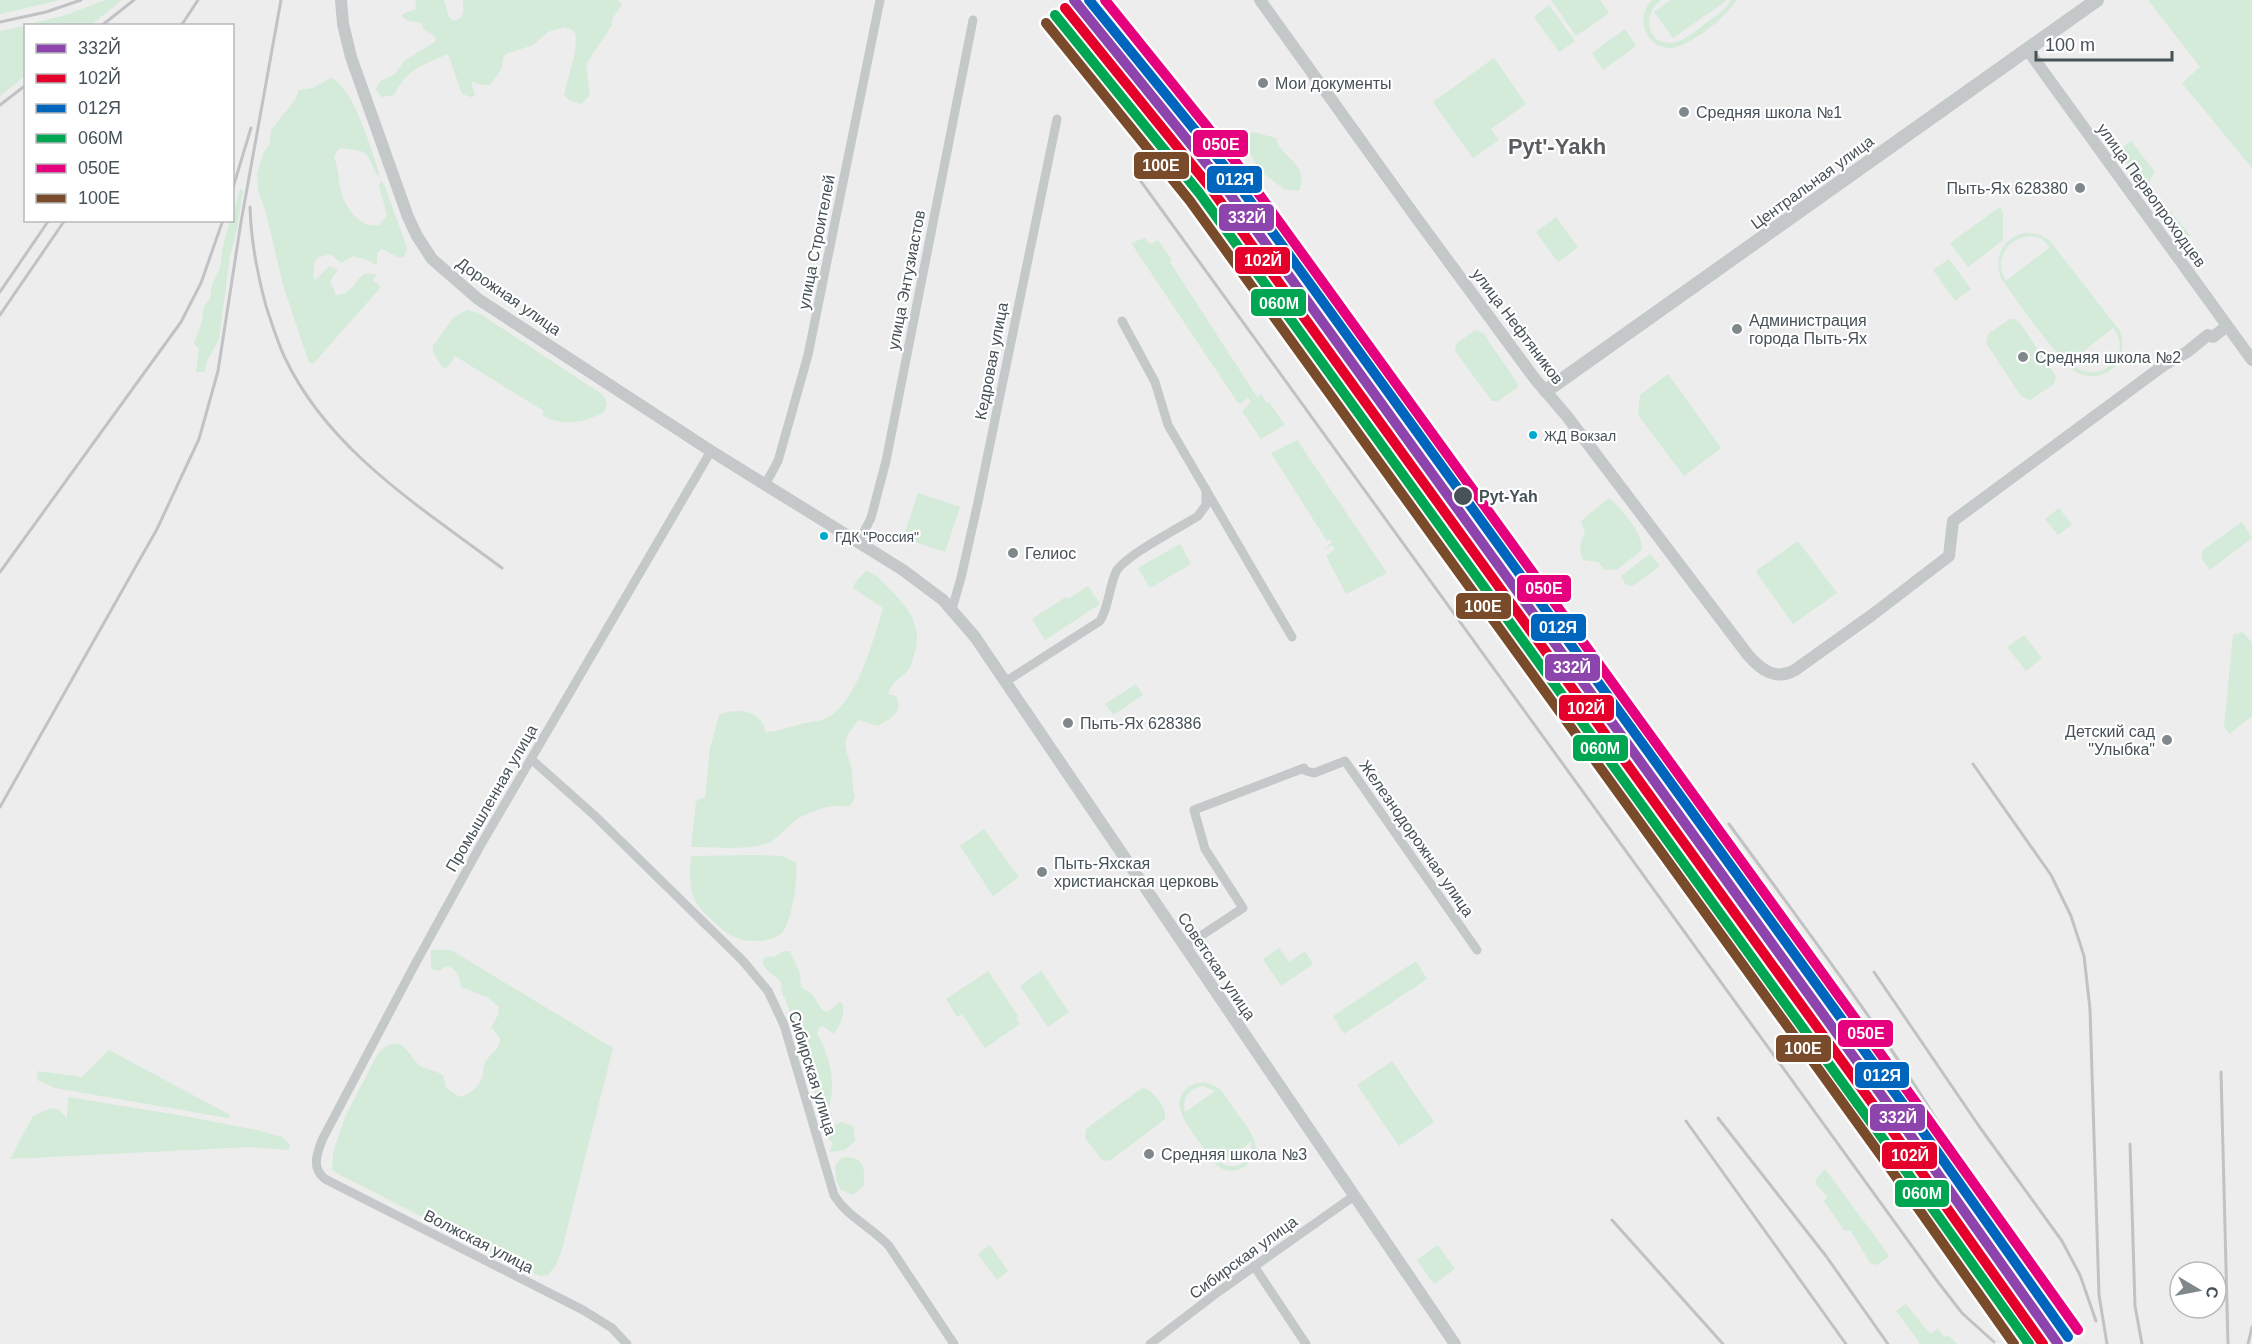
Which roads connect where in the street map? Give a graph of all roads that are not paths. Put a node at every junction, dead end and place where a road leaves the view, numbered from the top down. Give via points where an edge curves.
1 (341, 0) edge
2 (880, 0) edge
3 (1260, 0) edge
4 (2097, 0) edge
5 (973, 20) dead end
6 (2027, 49) junction
7 (1057, 118) dead end
8 (1122, 321) dead end
9 (2227, 326) junction
10 (2252, 360) edge
11 (1546, 391) junction
12 (711, 451) junction
13 (765, 484) junction
14 (1206, 489) junction
15 (858, 543) junction
16 (952, 609) junction
17 (1292, 637) dead end
18 (1005, 682) junction
19 (531, 759) junction
20 (1184, 947) junction
21 (1477, 950) dead end
22 (316, 1168) joint
23 (1354, 1196) junction
24 (1254, 1266) junction
25 (1163, 1340) edge
26 (627, 1344) edge
27 (954, 1344) edge
28 (1150, 1344) edge
29 (1306, 1344) edge
30 (1455, 1344) edge

1 - 12 street, Дорожная улица via 357,75 408,217 432,259 478,299
2 - 13 street, улица Строителей via 808,355 778,461
3 - 11 street, улица Нефтяников
4 - 6 main road, Центральная улица
5 - 15 street, улица Энтузиастов via 886,461 871,518
6 - 9 street, улица Первопроходцев
6 - 11 main road, Центральная улица
7 - 16 street, Кедровая улица via 978,502
8 - 14 street via 1155,382 1168,425
9 - 10 street, улица Первопроходцев
9 - 11 street, улица Нефтяников via 2164,365 1953,521 1949,556 1857,627 1791,673 1782,675 1758,666
12 - 13 street, Советская улица
12 - 19 street, Промышленная улица
13 - 15 street, Советская улица
14 - 17 street
14 - 18 street via 1206,505 1198,516 1121,565 1100,621
15 - 16 street, Советская улица via 918,580
16 - 18 street, Советская улица
18 - 20 street, Советская улица
19 - 22 street, Промышленная улица via 418,958 322,1140
19 - 27 street, Сибирская улица via 744,961 768,991 784,1025 834,1195 847,1212 889,1246
20 - 21 street, Железнодорожная улица via 1243,908 1205,849 1194,810 1304,768 1314,773 1345,761
20 - 23 street, Советская улица
22 - 26 street, Волжская улица via 333,1185 595,1316
23 - 24 street, Сибирская улица
23 - 30 street, Советская улица
24 - 25 street, Сибирская улица
24 - 29 street
25 - 28 street, Сибирская улица

